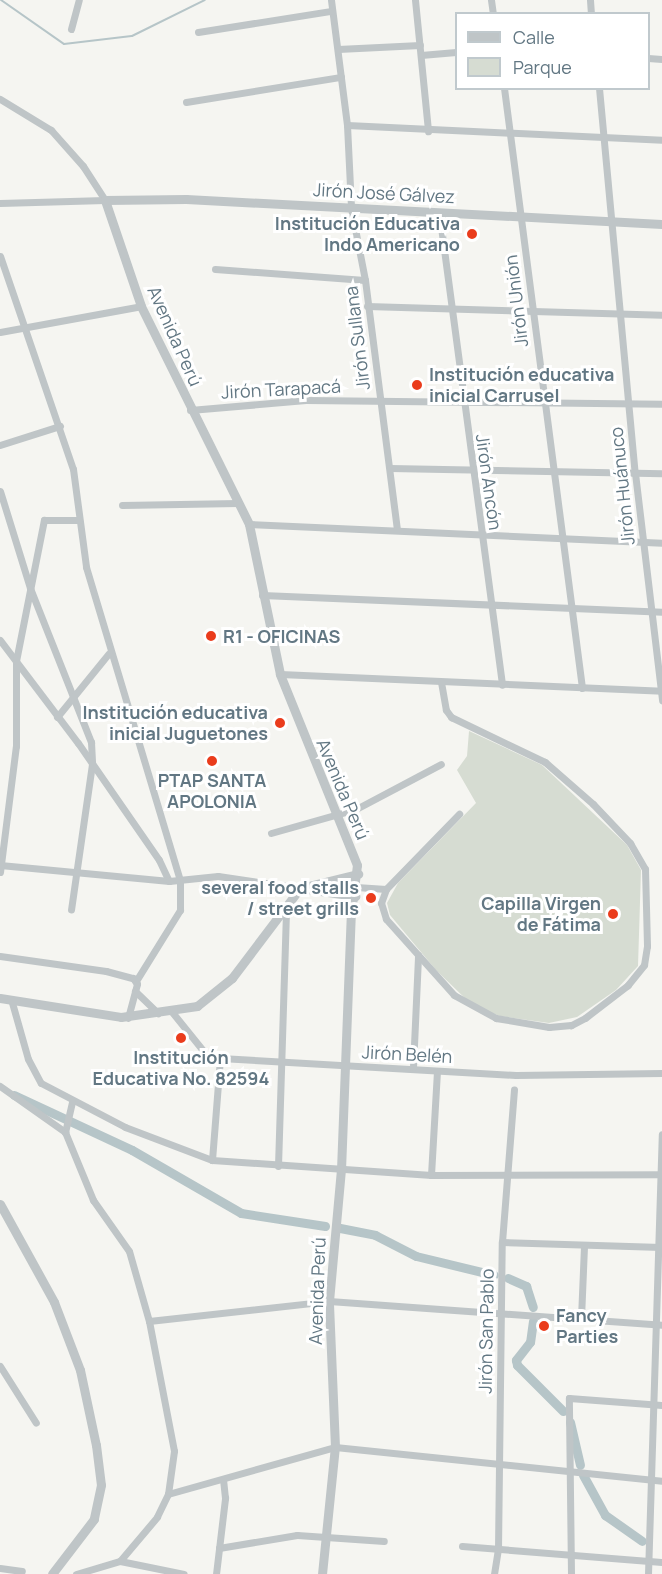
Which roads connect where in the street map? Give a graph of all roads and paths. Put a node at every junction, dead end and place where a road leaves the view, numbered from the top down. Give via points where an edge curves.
1 (79, 0) edge
2 (331, 0) edge
3 (415, 0) edge
4 (331, 10) junction
5 (71, 28) dead end
6 (198, 32) dead end
7 (420, 45) junction
8 (338, 49) junction
9 (455, 52) edge
10 (421, 55) junction
11 (341, 77) junction
12 (504, 90) edge
13 (599, 90) edge
14 (0, 99) edge
15 (186, 102) dead end
16 (347, 125) junction
17 (428, 130) junction
18 (510, 132) junction
19 (603, 137) junction
20 (662, 140) edge
21 (105, 200) junction
22 (0, 202) edge
23 (351, 208) junction
24 (439, 212) junction
25 (521, 216) junction
26 (612, 221) junction
27 (662, 224) edge
28 (0, 256) edge
29 (215, 269) dead end
30 (365, 280) junction
31 (141, 306) junction
32 (367, 306) junction
33 (452, 307) junction
34 (532, 309) junction
35 (621, 313) junction
36 (662, 315) edge
37 (23, 327) junction
38 (0, 332) edge
39 (379, 401) junction
40 (463, 402) junction
41 (544, 404) junction
42 (629, 404) junction
43 (662, 404) edge
44 (190, 410) junction
45 (60, 426) junction
46 (0, 445) edge
47 (472, 467) junction
48 (390, 468) junction
49 (554, 469) junction
50 (635, 472) junction
51 (662, 473) edge
52 (0, 491) edge
53 (237, 503) junction
54 (122, 506) dead end
55 (79, 520) junction
56 (249, 524) junction
57 (397, 529) junction
58 (480, 533) junction
59 (563, 538) junction
60 (643, 542) junction
61 (662, 543) edge
62 (30, 588) junction
63 (262, 595) junction
64 (490, 604) junction
65 (572, 608) junction
66 (650, 612) junction
67 (662, 612) edge
68 (0, 639) edge
69 (109, 653) junction
70 (16, 661) junction
71 (280, 674) junction
72 (441, 682) junction
73 (502, 685) junction
74 (582, 688) junction
75 (661, 691) edge
76 (75, 698) junction
77 (662, 700) edge
78 (57, 717) junction
79 (92, 764) junction
80 (441, 764) dead end
81 (459, 814) dead end
82 (336, 816) junction
83 (271, 833) dead end
84 (0, 867) edge
85 (76, 873) junction
86 (358, 874) junction
87 (169, 880) junction
88 (180, 881) junction
89 (300, 888) junction
90 (386, 889) junction
91 (355, 892) junction
92 (286, 905) junction
93 (71, 909) dead end
94 (418, 955) junction
95 (0, 956) edge
96 (136, 981) junction
97 (135, 991) junction
98 (0, 998) edge
99 (11, 999) junction
100 (171, 1012) junction
101 (158, 1014) junction
102 (128, 1018) junction
103 (220, 1058) junction
104 (283, 1062) junction
105 (344, 1066) junction
106 (414, 1067) junction
107 (437, 1071) junction
108 (662, 1073) edge
109 (0, 1086) edge
110 (514, 1089) dead end
111 (71, 1104) junction
112 (65, 1130) junction
113 (662, 1134) edge
114 (212, 1160) junction
115 (278, 1166) junction
116 (341, 1170) junction
117 (661, 1174) edge
118 (431, 1175) junction
119 (508, 1175) junction
120 (0, 1204) edge
121 (502, 1242) junction
122 (584, 1245) junction
123 (661, 1247) edge
124 (329, 1301) junction
125 (501, 1314) junction
126 (581, 1318) junction
127 (149, 1322) junction
128 (660, 1324) edge
129 (0, 1366) edge
130 (659, 1405) edge
131 (36, 1423) dead end
132 (335, 1447) junction
133 (498, 1464) junction
134 (571, 1473) junction
135 (223, 1480) junction
136 (658, 1481) edge
137 (168, 1494) junction
138 (324, 1537) junction
139 (384, 1541) dead end
140 (462, 1546) dead end
141 (219, 1548) junction
142 (498, 1549) junction
143 (572, 1555) junction
144 (120, 1561) junction
145 (649, 1561) junction
146 (662, 1562) edge
147 (0, 1568) edge
148 (22, 1571) dead end
149 (52, 1574) edge
150 (76, 1574) edge
151 (184, 1574) edge
152 (216, 1574) edge
153 (322, 1574) edge
154 (494, 1574) edge
155 (571, 1574) edge
156 (648, 1574) edge

1 - 5 street
2 - 4 street, Jirón Sullana
3 - 7 street
4 - 6 street
4 - 8 street, Jirón Sullana
7 - 8 street
7 - 10 street
8 - 11 street, Jirón Sullana
9 - 10 street
10 - 17 street
11 - 15 street
11 - 16 street, Jirón Sullana
12 - 18 street, Jirón Unión
13 - 19 street, Jirón Huánuco
14 - 21 street, Avenida Perú via 51,130 83,166
16 - 17 street
16 - 23 street, Jirón Sullana
17 - 18 street
18 - 19 street
18 - 25 street, Jirón Unión
19 - 20 street
19 - 26 street, Jirón Huánuco
21 - 22 street
21 - 23 street, Jirón José Gálvez via 186,199
21 - 31 street, Avenida Perú
23 - 24 street, Jirón José Gálvez
23 - 30 street, Jirón Sullana
24 - 25 street, Jirón José Gálvez
24 - 33 street, Jirón Ancón
25 - 26 street, Jirón José Gálvez
25 - 34 street, Jirón Unión
26 - 27 street, Jirón José Gálvez
26 - 35 street, Jirón Huánuco
28 - 37 street
29 - 30 street
30 - 32 street, Jirón Sullana
31 - 37 street
31 - 44 street, Avenida Perú
32 - 33 street
32 - 39 street, Jirón Sullana
33 - 34 street
33 - 40 street, Jirón Ancón
34 - 35 street
34 - 41 street, Jirón Unión
35 - 36 street
35 - 42 street, Jirón Huánuco
37 - 38 street
37 - 45 street
39 - 40 street, Jirón Tarapacá
39 - 44 street, Jirón Tarapacá via 306,400
39 - 48 street, Jirón Sullana
40 - 41 street, Jirón Tarapacá
40 - 47 street, Jirón Ancón
41 - 42 street, Jirón Tarapacá
41 - 49 street, Jirón Unión
42 - 43 street, Jirón Tarapacá
42 - 50 street, Jirón Huánuco
44 - 53 street, Avenida Perú
45 - 46 street
45 - 55 street via 73,469
47 - 48 street
47 - 49 street
47 - 58 street, Jirón Ancón
48 - 57 street, Jirón Sullana
49 - 50 street
49 - 59 street, Jirón Unión
50 - 51 street
50 - 60 street, Jirón Huánuco
52 - 62 street
53 - 54 street
53 - 56 street, Avenida Perú
55 - 62 street via 44,520
55 - 69 street via 86,567
56 - 57 street
56 - 63 street, Avenida Perú
57 - 58 street
58 - 59 street
58 - 64 street, Jirón Ancón
59 - 60 street
59 - 65 street, Jirón Unión
60 - 61 street
60 - 66 street, Jirón Huánuco
62 - 70 street
62 - 76 street
63 - 64 street
63 - 71 street, Avenida Perú
64 - 65 street
64 - 73 street, Jirón Ancón
65 - 66 street
65 - 74 street, Jirón Unión
66 - 67 street
66 - 75 street, Jirón Huánuco
68 - 70 street
69 - 76 street
69 - 88 street
70 - 78 street
70 - 84 street via 16,746
71 - 72 street
71 - 82 street, Avenida Perú
72 - 73 street
72 - 94 street via 451,717 545,762 630,843 645,869 647,946 644,965 628,985 585,1018 571,1025 549,1027 496,1018 472,1008
73 - 74 street
74 - 75 street
75 - 77 street, Jirón Huánuco
76 - 78 street
76 - 79 street via 91,742
78 - 79 street
79 - 85 street
79 - 87 street
80 - 82 street via 374,801
81 - 90 street
82 - 83 street
82 - 86 street, Avenida Perú
84 - 85 street
85 - 87 street
85 - 93 street
86 - 89 street
86 - 91 street, Avenida Perú
87 - 88 street
88 - 89 street via 218,876
88 - 96 street via 180,910
89 - 91 street
89 - 92 street
90 - 91 street
90 - 94 street via 381,903 386,919
91 - 105 street, Avenida Perú
92 - 100 street via 232,978 208,1000
92 - 104 street
94 - 106 street
95 - 96 street via 106,970
96 - 97 street
97 - 101 street
97 - 102 street
98 - 99 street
99 - 102 street
99 - 111 street via 33,1072 41,1083
100 - 101 street
100 - 103 street via 206,1053
101 - 102 street
103 - 104 street, Jirón Belén
103 - 114 street
104 - 105 street, Jirón Belén
104 - 115 street
105 - 106 street, Jirón Belén
105 - 116 street, Avenida Perú
106 - 107 street, Jirón Belén
107 - 108 street, Jirón Belén via 593,1076
107 - 118 street
109 - 112 street
110 - 119 street, Jirón San Pablo
111 - 112 street
111 - 114 street
112 - 127 street via 93,1200 129,1251
113 - 117 street
114 - 115 street
115 - 116 street
116 - 118 street
116 - 124 street, Avenida Perú
117 - 119 street
117 - 123 street
118 - 119 street
119 - 121 street, Jirón San Pablo
120 - 149 street via 54,1302 80,1370 96,1445 101,1485 94,1520
121 - 122 street
121 - 125 street, Jirón San Pablo
122 - 123 street
122 - 126 street
123 - 128 street
124 - 125 street
124 - 127 street
124 - 132 street, Avenida Perú
125 - 126 street
125 - 133 street, Jirón San Pablo
126 - 128 street
127 - 137 street via 174,1451
128 - 130 street
129 - 131 street
130 - 134 street via 569,1398
130 - 136 street
132 - 133 street
132 - 135 street
132 - 138 street, Avenida Perú
133 - 134 street
133 - 142 street, Jirón San Pablo
134 - 136 street
134 - 143 street
135 - 137 street
135 - 141 street
136 - 145 street
137 - 144 street via 157,1517
138 - 139 street
138 - 141 street via 297,1535
138 - 153 street, Avenida Perú
140 - 142 street
141 - 152 street
142 - 143 street
142 - 154 street, Jirón San Pablo
143 - 145 street
143 - 155 street
144 - 150 street
144 - 151 street
145 - 146 street
145 - 156 street
147 - 148 street

